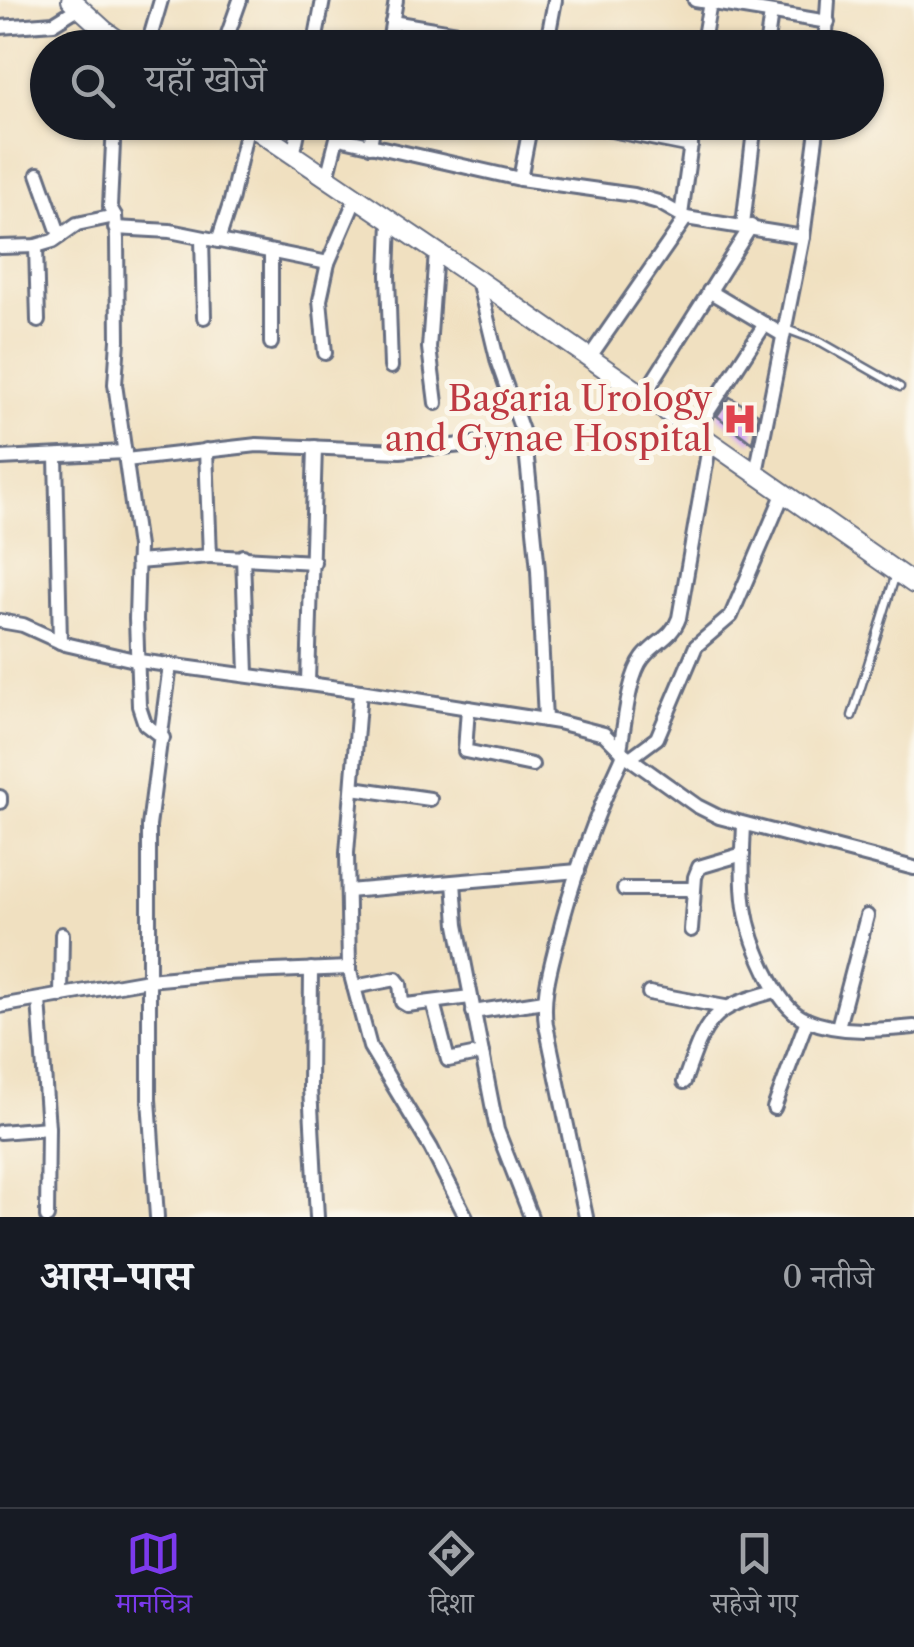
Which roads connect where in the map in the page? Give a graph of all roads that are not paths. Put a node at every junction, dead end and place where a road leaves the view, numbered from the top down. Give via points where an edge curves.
1 (161, 0) edge
2 (240, 0) edge
3 (323, 0) edge
4 (396, 0) edge
5 (554, 0) edge
6 (828, 0) edge
7 (702, 1) edge
8 (74, 4) edge
9 (772, 13) junction
10 (392, 22) junction
11 (828, 22) junction
12 (0, 27) edge
13 (105, 30) edge
14 (152, 30) edge
15 (229, 30) edge
16 (317, 30) edge
17 (391, 30) edge
18 (442, 30) edge
19 (550, 30) edge
20 (702, 30) edge
21 (769, 30) edge
22 (827, 30) edge
23 (113, 140) edge
24 (244, 140) edge
25 (271, 140) edge
26 (297, 140) edge
27 (338, 140) edge
28 (347, 140) edge
29 (371, 140) edge
30 (528, 140) edge
31 (661, 140) edge
32 (692, 140) edge
33 (754, 140) edge
34 (816, 140) edge
35 (370, 146) junction
36 (691, 146) junction
37 (294, 156) junction
38 (38, 174) dead end
39 (328, 178) junction
40 (520, 179) junction
41 (356, 198) junction
42 (684, 217) junction
43 (390, 221) junction
44 (115, 222) junction
45 (747, 226) junction
46 (60, 236) junction
47 (803, 237) junction
48 (202, 238) junction
49 (218, 242) junction
50 (36, 246) junction
51 (0, 247) edge
52 (436, 252) junction
53 (271, 253) junction
54 (328, 263) junction
55 (478, 280) junction
56 (709, 291) junction
57 (204, 316) dead end
58 (38, 322) dead end
59 (765, 324) junction
60 (784, 332) junction
61 (270, 343) dead end
62 (326, 353) dead end
63 (588, 358) junction
64 (392, 368) dead end
65 (900, 387) dead end
66 (644, 395) junction
67 (436, 403) dead end
68 (702, 436) junction
69 (525, 439) junction
70 (315, 447) junction
71 (206, 450) junction
72 (56, 456) junction
73 (125, 456) junction
74 (0, 458) edge
75 (756, 473) junction
76 (784, 492) junction
77 (210, 556) junction
78 (243, 556) junction
79 (137, 562) junction
80 (314, 562) junction
81 (897, 571) junction
82 (914, 584) edge
83 (0, 621) edge
84 (60, 642) junction
85 (139, 661) junction
86 (170, 665) junction
87 (246, 674) junction
88 (308, 682) junction
89 (360, 691) junction
90 (468, 708) junction
91 (852, 716) dead end
92 (545, 720) junction
93 (163, 738) junction
94 (625, 754) junction
95 (532, 766) dead end
96 (352, 788) junction
97 (430, 799) dead end
98 (744, 826) junction
99 (743, 854) junction
100 (914, 868) edge
101 (578, 871) junction
102 (454, 882) junction
103 (624, 889) dead end
104 (694, 889) junction
105 (348, 891) junction
106 (866, 916) dead end
107 (691, 930) dead end
108 (62, 934) dead end
109 (349, 968) junction
110 (311, 969) junction
111 (148, 980) junction
112 (354, 988) junction
113 (776, 991) junction
114 (649, 993) dead end
115 (60, 996) junction
116 (470, 997) junction
117 (39, 1000) junction
118 (434, 1002) junction
119 (544, 1002) junction
120 (0, 1006) edge
121 (725, 1007) junction
122 (473, 1012) junction
123 (807, 1020) junction
124 (838, 1027) junction
125 (914, 1027) edge
126 (482, 1053) junction
127 (684, 1082) dead end
128 (774, 1108) dead end
129 (48, 1128) junction
130 (0, 1132) edge
131 (47, 1217) edge
132 (157, 1217) edge
133 (317, 1217) edge
134 (466, 1217) edge
135 (531, 1217) edge
136 (586, 1217) edge

1 - 14 street
2 - 15 street
3 - 16 street
4 - 10 street
5 - 19 street
6 - 11 street
7 - 9 street
7 - 20 street
8 - 12 street via 54,23
8 - 13 street
9 - 11 street
9 - 21 street
10 - 17 street
10 - 18 street
11 - 22 street
23 - 44 street
24 - 49 street
25 - 37 street
26 - 37 street
27 - 39 street
28 - 35 street
29 - 35 street
30 - 40 street
31 - 36 street
32 - 36 street
33 - 45 street
34 - 47 street
35 - 40 street
36 - 42 street
37 - 39 street
38 - 46 street
39 - 41 street
40 - 42 street via 634,194
41 - 43 street
41 - 54 street
42 - 45 street
42 - 63 street
43 - 52 street
43 - 64 street
44 - 46 street via 77,224
44 - 48 street
44 - 73 street via 115,384
45 - 47 street
45 - 56 street
46 - 50 street
47 - 60 street
48 - 49 street
48 - 57 street
49 - 53 street
50 - 51 street
50 - 58 street
52 - 55 street
52 - 67 street via 430,348
53 - 54 street
53 - 61 street
54 - 62 street via 320,300
55 - 63 street
55 - 69 street
56 - 59 street
56 - 66 street
59 - 60 street
59 - 68 street
60 - 65 lane via 832,348
60 - 75 street
63 - 66 street
66 - 68 street
68 - 75 street
68 - 94 street via 680,618 636,671
69 - 70 street via 400,451
69 - 92 street
70 - 71 street
70 - 80 street
71 - 73 street
71 - 77 street
72 - 73 street
72 - 74 street
72 - 84 street
73 - 79 street
75 - 76 street
76 - 81 street
76 - 94 street via 732,616 696,646 657,738
77 - 78 street
77 - 79 street
78 - 80 street
78 - 87 street
79 - 85 street
80 - 88 street
81 - 82 street
81 - 91 lane
83 - 84 street
84 - 85 street
85 - 86 street
85 - 93 street via 141,716
86 - 87 street
86 - 93 street
87 - 88 street
88 - 89 street
89 - 90 street
89 - 96 street
90 - 92 street
90 - 95 street via 465,751
92 - 94 street via 604,734
93 - 111 street via 150,826
94 - 98 street via 697,806
94 - 101 street via 594,816
96 - 97 street
96 - 105 street
98 - 99 street
98 - 100 street
99 - 104 street via 699,867
99 - 113 street via 744,916
101 - 102 street
101 - 119 street
102 - 105 street
102 - 116 street
103 - 104 street
104 - 107 street
105 - 109 street
106 - 124 street
108 - 115 street
109 - 110 street
109 - 112 street
110 - 111 street
110 - 133 street
111 - 115 street
111 - 132 street
112 - 118 street via 396,979 404,1004
112 - 134 street via 370,1047
113 - 121 street
113 - 123 street
114 - 121 street
115 - 117 street
116 - 118 street
116 - 122 street
117 - 120 street
117 - 129 street
118 - 126 street via 446,1059
119 - 122 street
119 - 136 street
121 - 127 street via 698,1040
122 - 126 street
123 - 124 street
123 - 128 street
124 - 125 street
126 - 135 street via 497,1130
129 - 130 street
129 - 131 street

